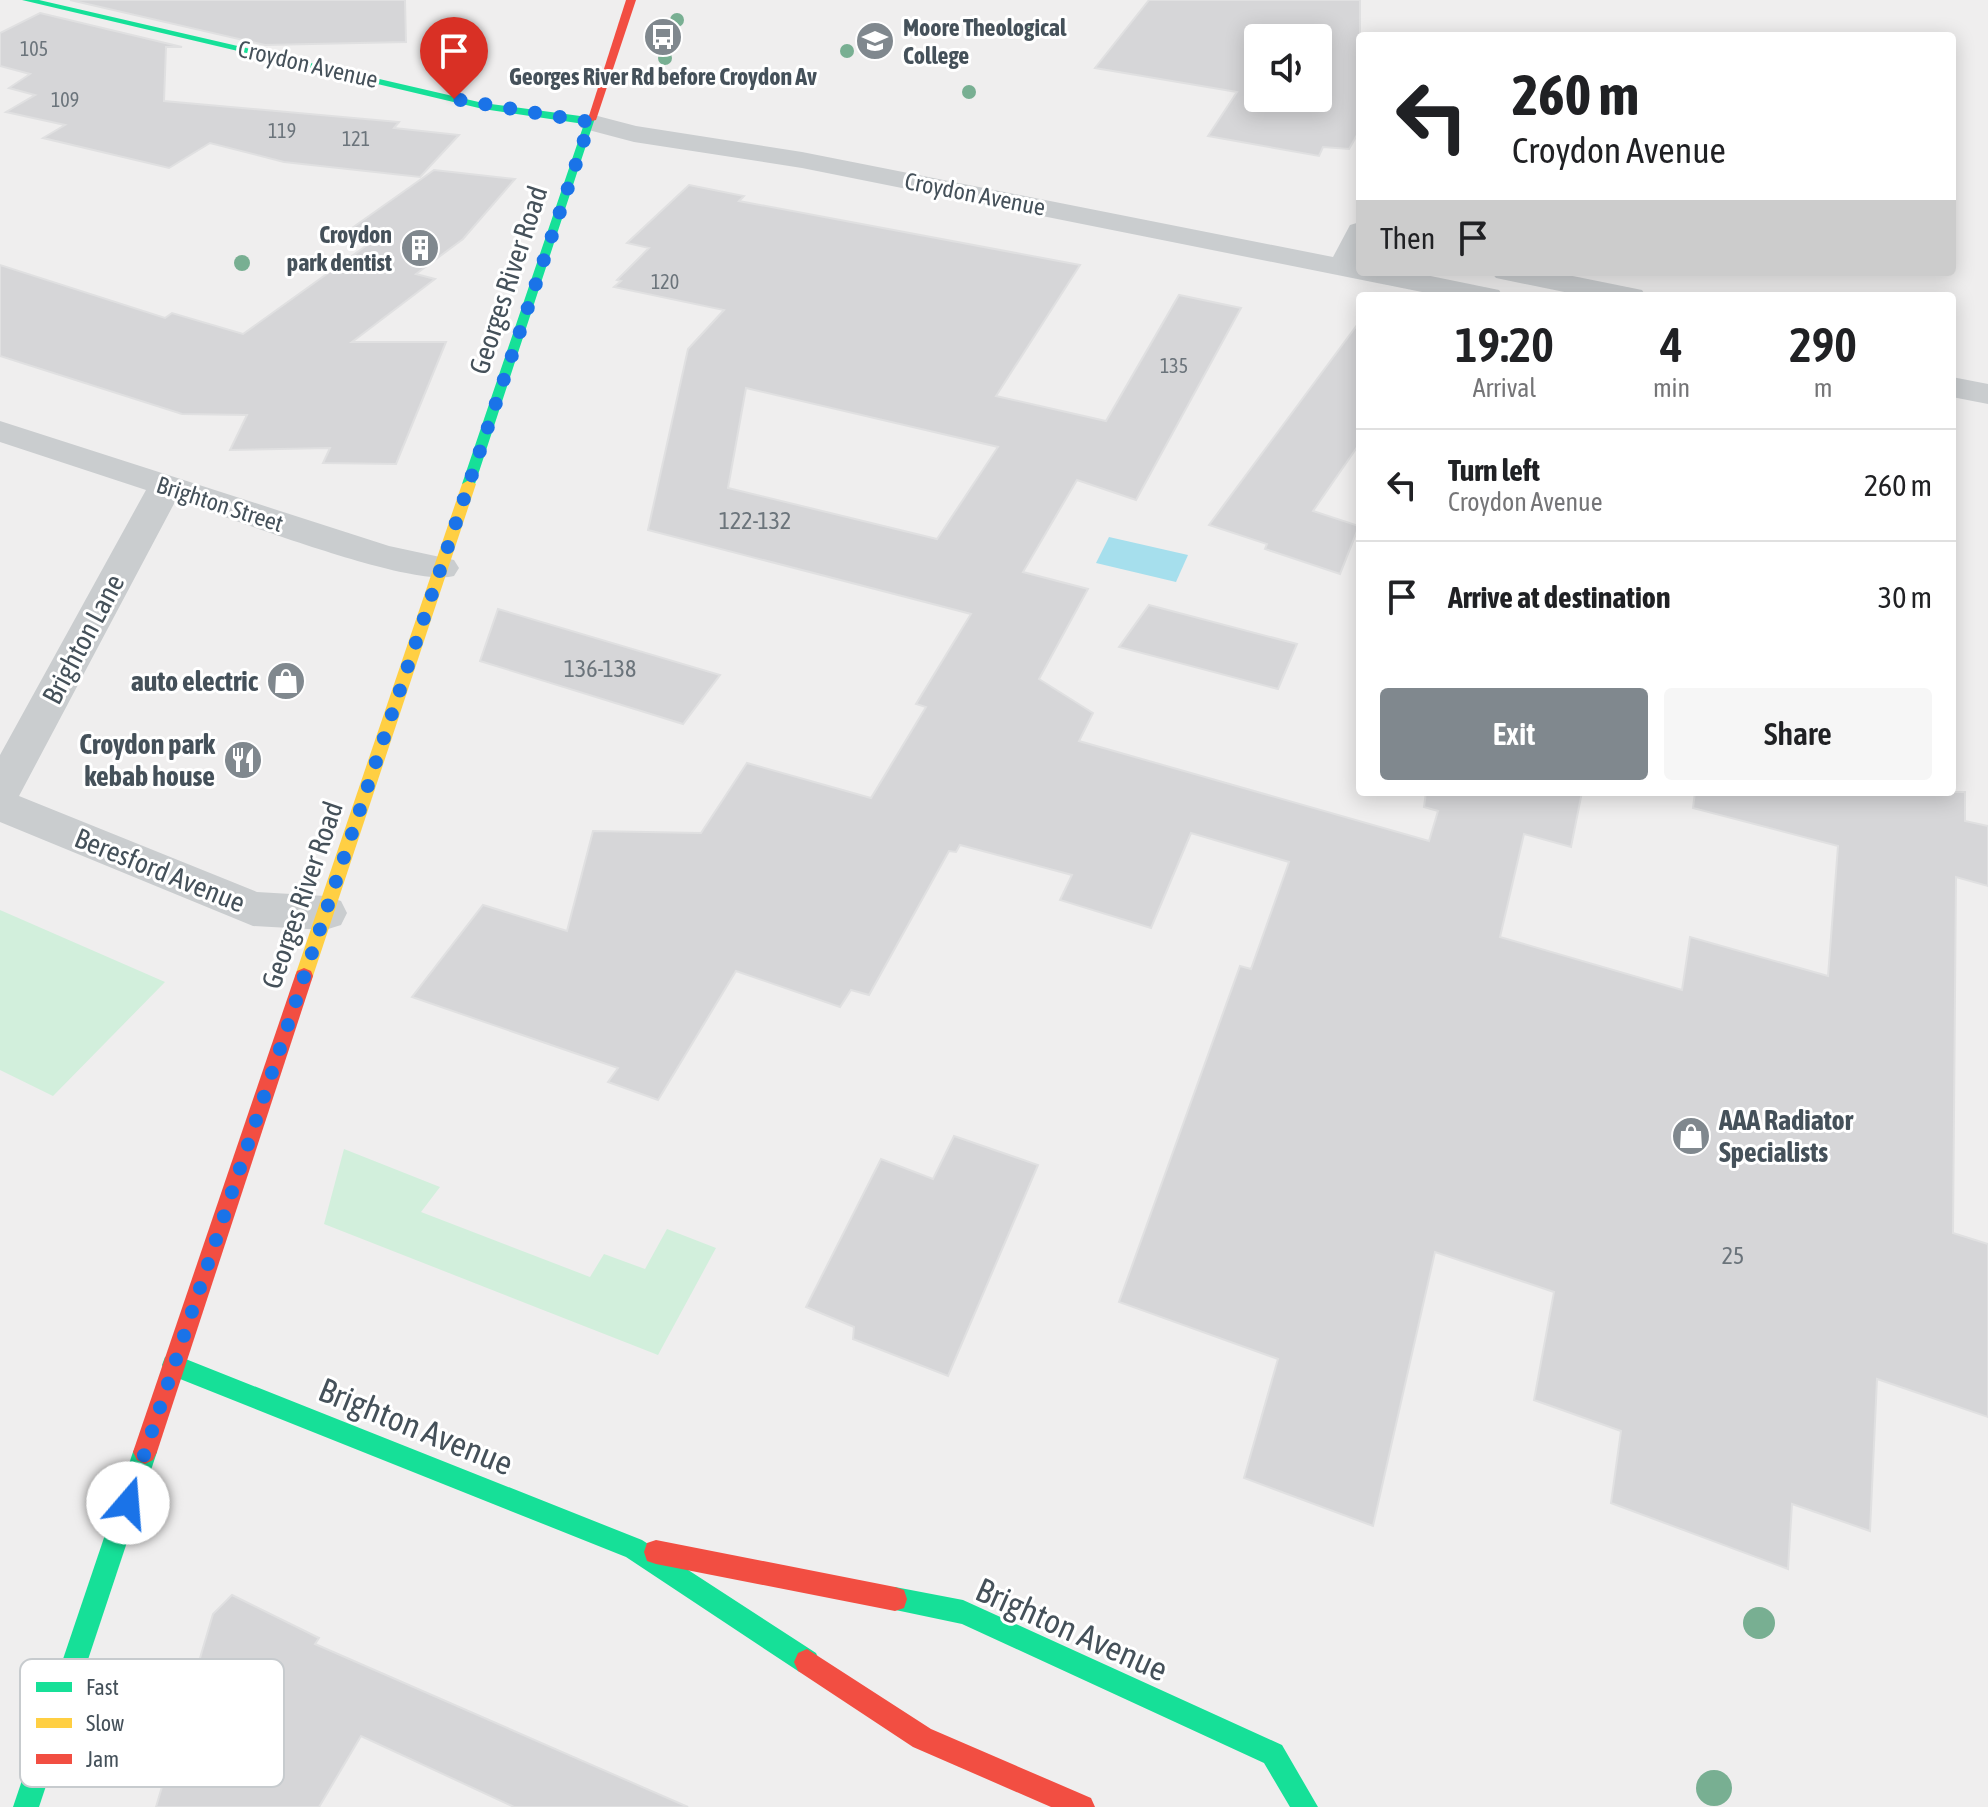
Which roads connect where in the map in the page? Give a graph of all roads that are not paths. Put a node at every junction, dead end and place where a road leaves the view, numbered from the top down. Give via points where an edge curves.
1 (27, 0) edge
2 (631, 0) edge
3 (590, 122) junction
4 (1356, 255) edge
5 (1424, 276) edge
6 (1527, 276) edge
7 (1475, 292) edge
8 (1610, 292) edge
9 (1956, 359) edge
10 (1988, 365) edge
11 (1956, 388) edge
12 (1988, 394) edge
13 (0, 431) edge
14 (166, 486) junction
15 (441, 568) junction
16 (0, 792) edge
17 (0, 805) edge
18 (325, 913) junction
19 (173, 1365) junction
20 (634, 1548) junction
21 (75, 1659) edge
22 (33, 1787) edge
23 (26, 1807) edge
24 (1082, 1807) edge
25 (1305, 1807) edge

1 - 3 main road, Croydon Avenue via 483,106
2 - 3 main road, Georges River Road
3 - 4 street, Croydon Avenue via 634,134
3 - 15 main road, Georges River Road
5 - 7 street, Croydon Avenue
6 - 8 street
9 - 10 street
11 - 12 street
13 - 14 street, Brighton Street
14 - 15 street, Brighton Street via 383,556
14 - 16 street, Brighton Lane
15 - 18 main road, Georges River Road
17 - 18 street, Beresford Avenue via 253,909
18 - 19 main road, Georges River Road
19 - 20 main road, Brighton Avenue
19 - 21 main road, Georges River Road
20 - 24 main road, Brighton Avenue via 922,1738
20 - 25 main road, Brighton Avenue via 963,1612 1273,1754
22 - 23 main road, Georges River Road

